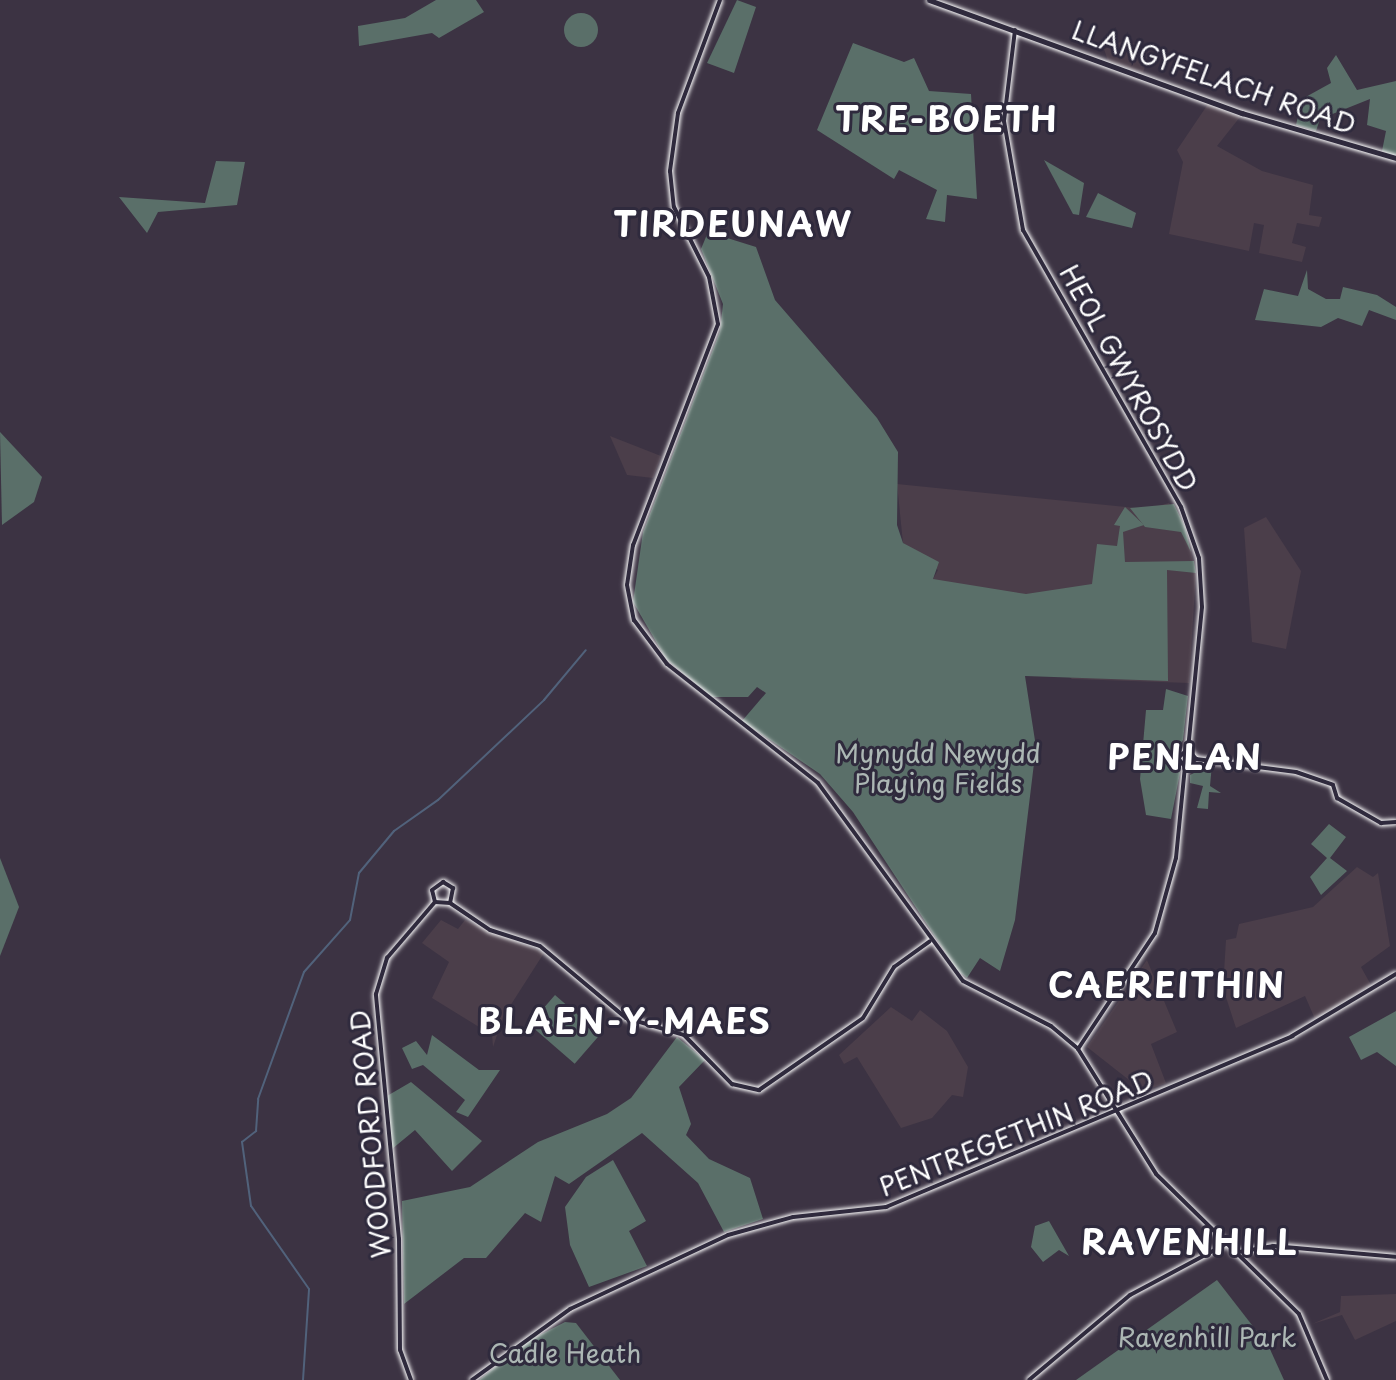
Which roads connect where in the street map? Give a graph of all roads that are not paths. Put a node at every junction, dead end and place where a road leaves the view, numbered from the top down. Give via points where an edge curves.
1 (720, 0) edge
2 (929, 0) edge
3 (1015, 30) junction
4 (1396, 158) edge
5 (1188, 749) junction
6 (1196, 759) junction
7 (1185, 767) junction
8 (1396, 822) edge
9 (435, 902) junction
10 (450, 903) junction
11 (930, 941) junction
12 (1396, 974) edge
13 (1078, 1049) junction
14 (1116, 1112) junction
15 (1224, 1245) junction
16 (1233, 1253) junction
17 (1396, 1257) edge
18 (411, 1380) edge
19 (472, 1380) edge
20 (1029, 1380) edge
21 (1327, 1380) edge

1 - 11 street via 678,113 670,157 674,207 697,250 718,324 638,530 629,607 667,664 818,783
2 - 3 main road, LLANGYFELACH ROAD
3 - 4 main road, LLANGYFELACH ROAD via 1242,113
3 - 5 street, HEOL GWYROSYDD via 1004,121 1023,230 1162,471 1197,549 1202,607
5 - 6 street
5 - 7 street, HEOL GWYROSYDD via 1178,755
6 - 7 street
6 - 8 street via 1306,776 1333,785 1337,798 1381,823
7 - 13 street via 1176,858 1155,933
9 - 10 street
9 - 10 street, WOODFORD ROAD via 432,890 443,882 453,888
9 - 18 street, WOODFORD ROAD via 387,958 376,994 399,1239 400,1350
10 - 11 street via 490,930 540,946 626,1018 684,1035 732,1084 759,1090 863,1018 894,967
11 - 13 street via 963,981 1051,1026
12 - 14 street, PENTREGETHIN ROAD via 1292,1036
13 - 14 street
14 - 15 street via 1156,1174
14 - 19 street, PENTREGETHIN ROAD via 886,1207 793,1217 728,1235 570,1309
15 - 16 street
15 - 20 street via 1130,1295
16 - 17 street via 1273,1246
16 - 21 street via 1299,1314

